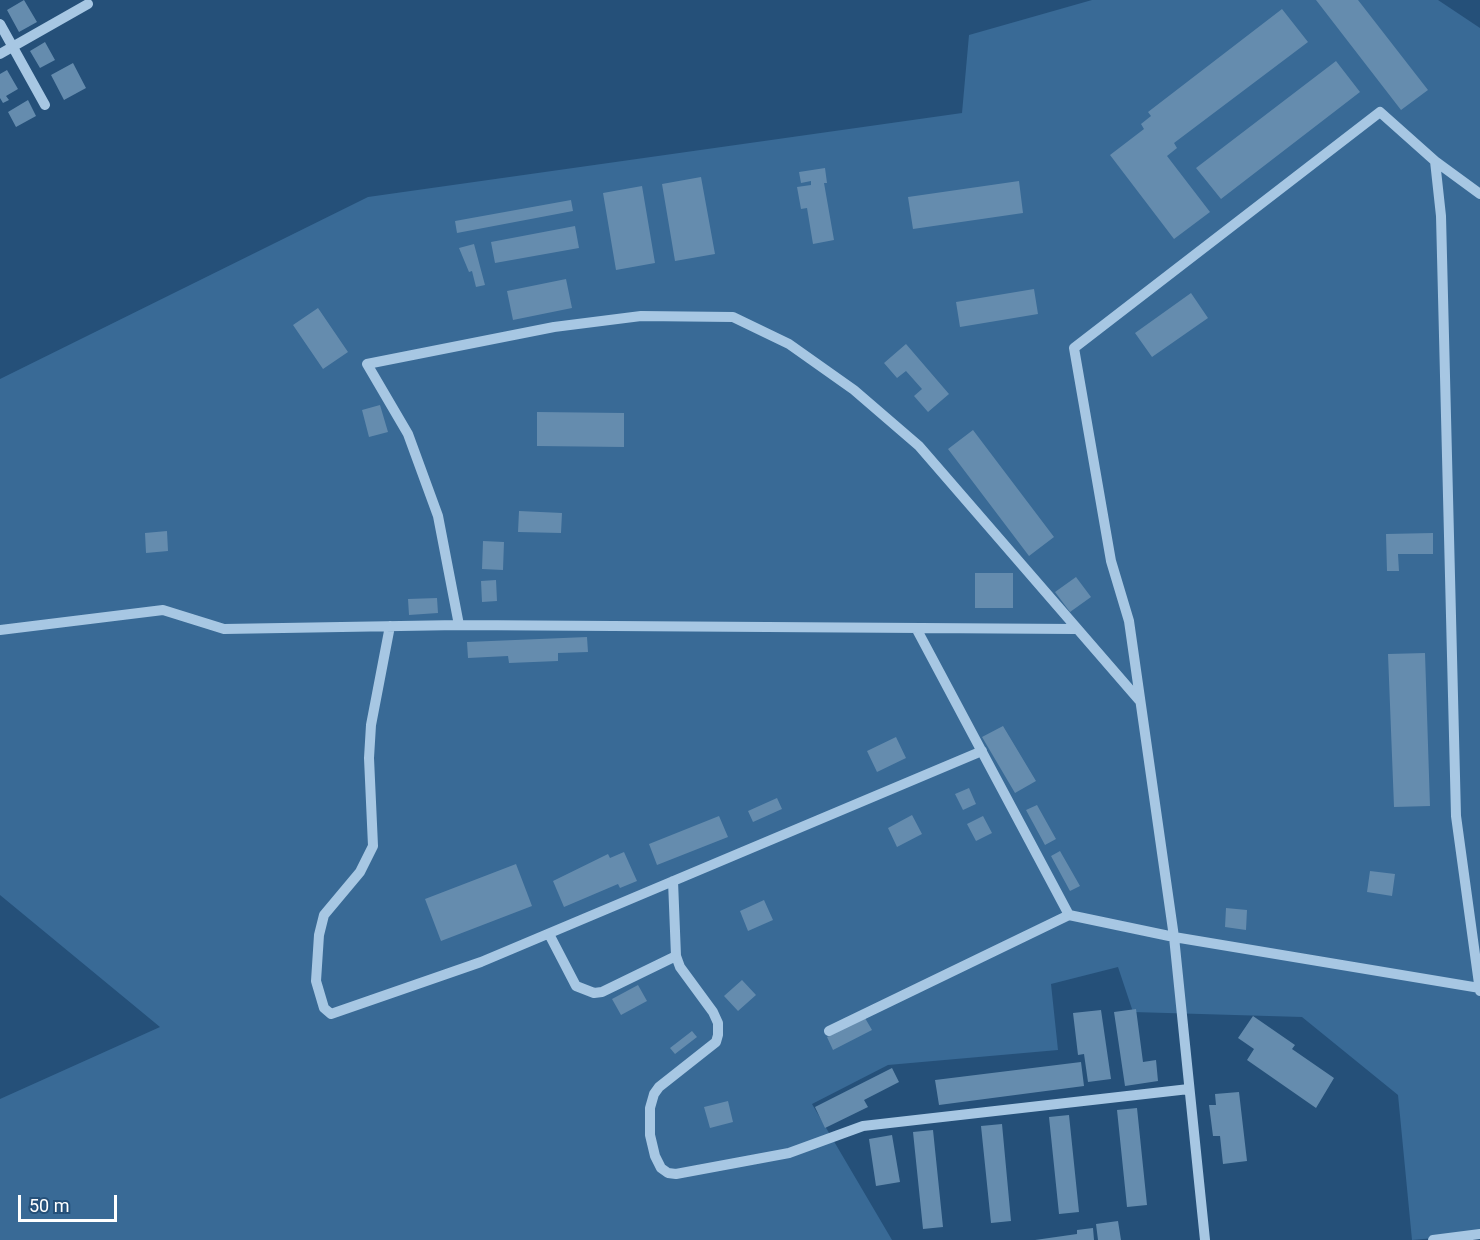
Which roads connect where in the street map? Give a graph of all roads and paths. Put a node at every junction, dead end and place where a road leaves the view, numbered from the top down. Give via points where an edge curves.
1 (88, 4) dead end
2 (0, 24) edge
3 (14, 46) junction
4 (0, 54) edge
5 (45, 105) dead end
6 (1435, 160) junction
7 (1480, 194) edge
8 (459, 625) junction
9 (390, 626) junction
10 (916, 628) junction
11 (1076, 629) junction
12 (0, 630) edge
13 (1140, 700) junction
14 (982, 751) junction
15 (673, 882) junction
16 (1069, 915) junction
17 (549, 934) junction
18 (1174, 937) junction
19 (676, 956) junction
20 (1480, 989) edge
21 (830, 1031) dead end
22 (1190, 1089) junction
23 (1480, 1234) edge
24 (1205, 1240) edge
25 (1433, 1240) edge

1 - 3 street
2 - 3 street
3 - 4 street
3 - 5 street
6 - 7 street
6 - 13 street via 1380,111 1074,348 1111,561 1129,621
6 - 20 street via 1441,216 1456,816
8 - 9 street
8 - 10 street
8 - 11 street via 438,516 408,434 367,363 554,327 641,316 733,317 789,344 854,390 919,446
9 - 12 street via 224,629 163,610
9 - 17 street via 371,725 373,846 360,872 324,915 318,935 316,981 324,1008 331,1014 341,1013
10 - 11 street
10 - 14 street
11 - 13 street
13 - 18 street
14 - 15 street
14 - 16 street
15 - 17 street
15 - 19 street
16 - 18 street
16 - 21 street
17 - 19 street via 576,986 594,993
18 - 20 street
18 - 22 street
19 - 22 street via 713,1012 718,1035 716,1042 654,1095 650,1135 655,1156 668,1173 789,1152 862,1126
22 - 24 street
23 - 25 street

